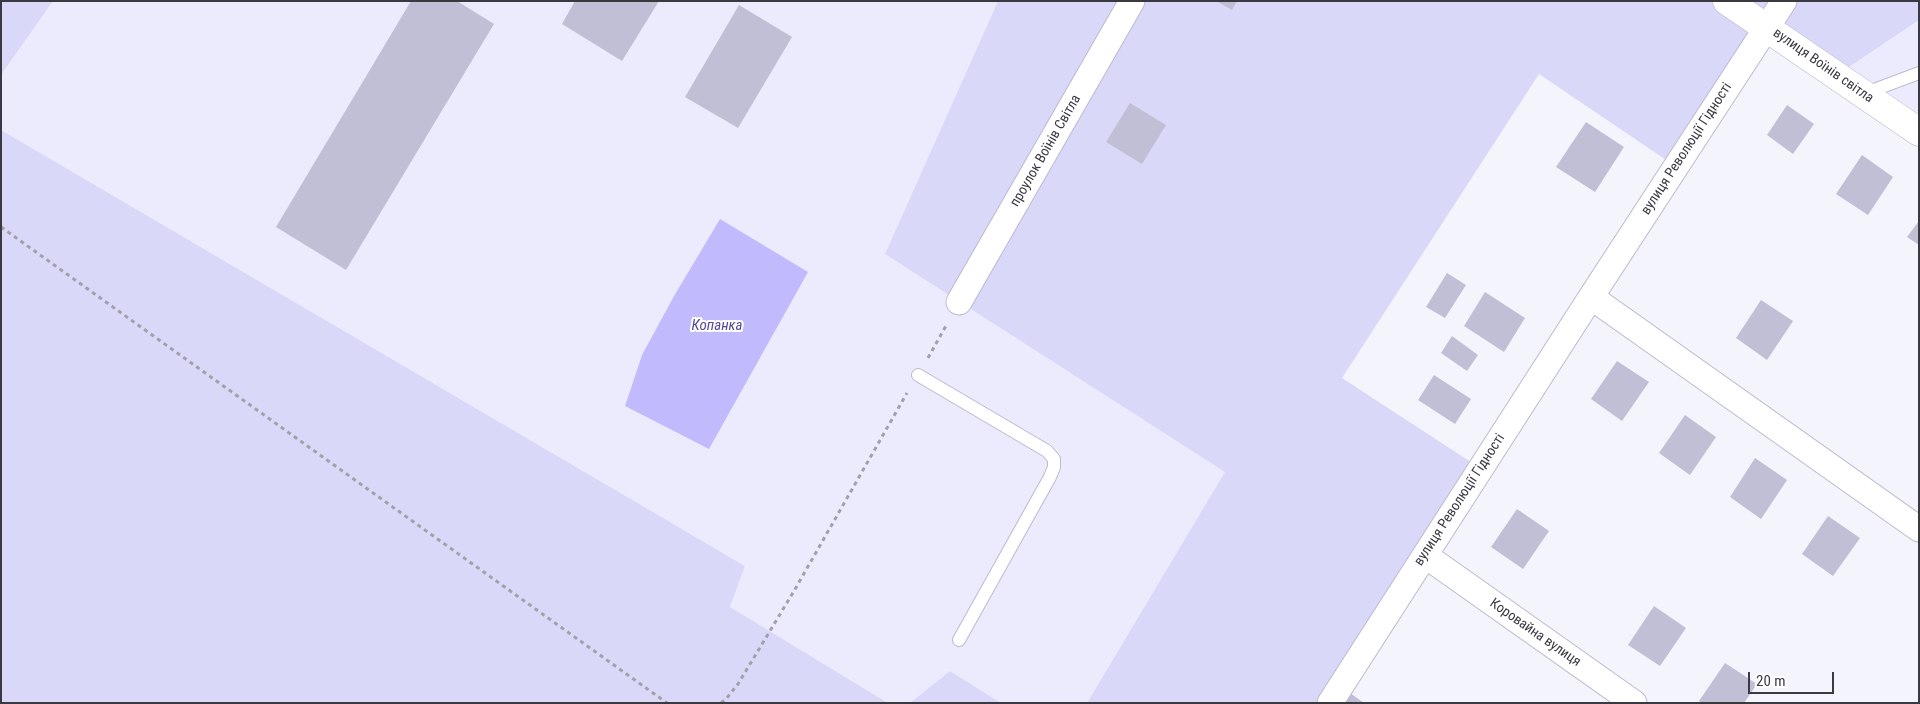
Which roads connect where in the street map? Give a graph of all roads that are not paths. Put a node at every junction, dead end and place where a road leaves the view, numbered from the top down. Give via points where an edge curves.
1 (1132, 1) edge
2 (1727, 1) edge
3 (1784, 1) edge
4 (1767, 28) junction
5 (1919, 73) edge
6 (1863, 94) junction
7 (1919, 132) edge
8 (1590, 297) junction
9 (959, 302) road end
10 (918, 375) road end
11 (1919, 529) edge
12 (1436, 562) dead end
13 (959, 640) dead end
14 (1330, 703) edge
15 (1634, 703) edge

1 - 9 street, проулок Воїнів Світла
2 - 4 street, вулиця Воїнів світла
3 - 4 street, вулиця Революції Гідності
4 - 6 street, вулиця Воїнів світла
4 - 8 street, вулиця Революції Гідності
5 - 6 lane
6 - 7 street, вулиця Воїнів світла
8 - 11 street
8 - 14 street, вулиця Революції Гідності
10 - 13 lane via 1047,451 1054,459 1050,477
12 - 15 street, Коровайна вулиця

